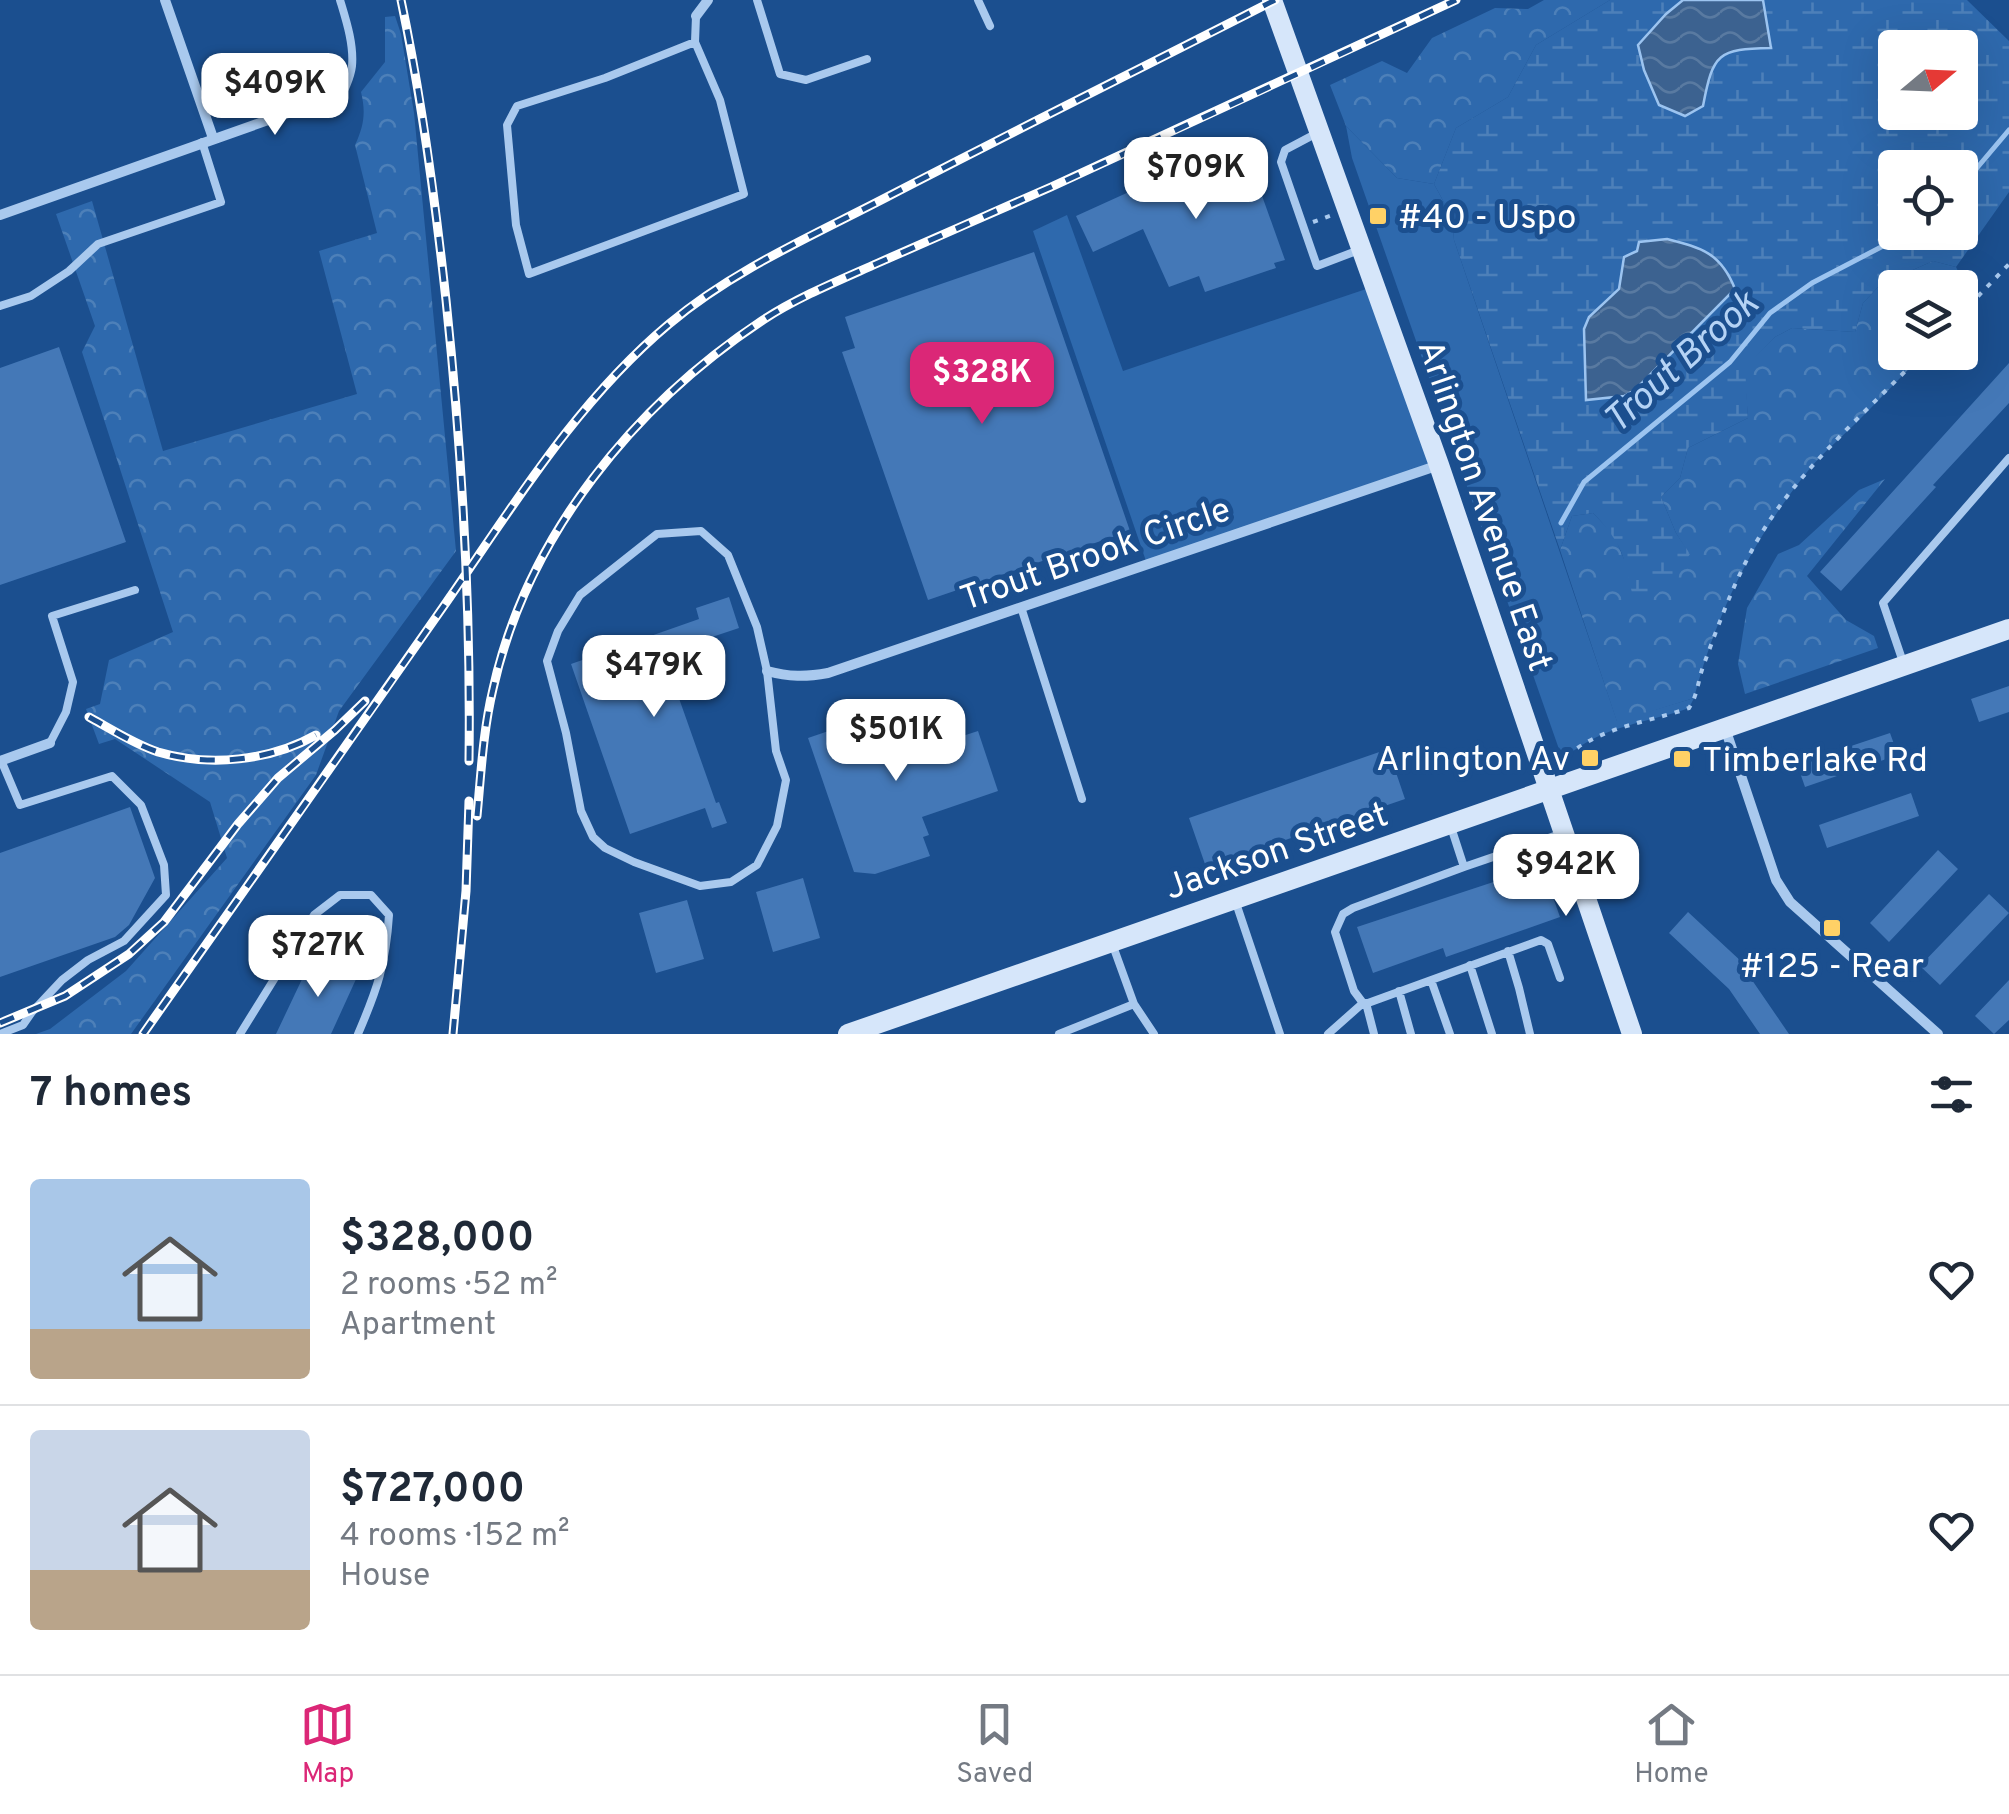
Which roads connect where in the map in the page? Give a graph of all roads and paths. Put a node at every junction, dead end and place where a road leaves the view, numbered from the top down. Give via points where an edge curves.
1 (165, 0) edge
2 (340, 0) edge
3 (708, 0) edge
4 (757, 0) edge
5 (978, 0) edge
6 (1272, 0) edge
7 (696, 16) joint
8 (990, 26) dead end
9 (695, 42) junction
10 (866, 59) dead end
11 (333, 112) joint
12 (1319, 132) junction
13 (207, 140) junction
14 (0, 215) edge
15 (1332, 215) dead end
16 (1303, 226) junction
17 (1362, 249) junction
18 (2009, 264) edge
19 (1978, 297) edge
20 (0, 306) edge
21 (1906, 370) edge
22 (2009, 458) edge
23 (1438, 465) junction
24 (136, 590) dead end
25 (1021, 607) junction
26 (2009, 628) edge
27 (1904, 665) junction
28 (767, 671) junction
29 (1725, 727) junction
30 (50, 743) joint
31 (1566, 756) dead end
32 (1, 761) edge
33 (1549, 788) junction
34 (1082, 799) dead end
35 (1450, 823) junction
36 (1564, 833) junction
37 (1464, 866) junction
38 (1234, 899) junction
39 (1112, 942) junction
40 (1508, 952) junction
41 (1470, 965) junction
42 (1560, 978) dead end
43 (1431, 980) junction
44 (1399, 992) junction
45 (1364, 1003) junction
46 (1134, 1004) junction
47 (0, 1034) edge
48 (240, 1034) edge
49 (358, 1034) edge
50 (848, 1034) edge
51 (1059, 1034) edge
52 (1154, 1034) edge
53 (1280, 1034) edge
54 (1328, 1034) edge
55 (1374, 1034) edge
56 (1412, 1034) edge
57 (1450, 1034) edge
58 (1492, 1034) edge
59 (1530, 1034) edge
60 (1632, 1034) edge
61 (1938, 1034) edge

1 - 13 street
2 - 11 lane via 352,66
3 - 7 street
4 - 10 lane via 780,74 806,80
5 - 8 lane
6 - 12 street, Arlington Avenue East
7 - 9 lane
9 - 9 lane via 517,106 507,125 516,225 530,274 744,194 720,100
11 - 13 street via 288,112
12 - 16 lane via 1286,150 1281,162
12 - 17 street, Arlington Avenue East
13 - 14 street
13 - 20 lane via 221,202 98,244 31,296
15 - 16 path
16 - 17 lane via 1317,266
17 - 23 street, Arlington Avenue East
18 - 19 path
21 - 31 path via 1819,458 1754,545 1689,708 1604,733
22 - 27 lane via 1882,603
23 - 25 street, Trout Brook Circle
23 - 33 street, Arlington Avenue East
24 - 30 lane via 52,616 72,682
25 - 28 street, Trout Brook Circle via 828,673
25 - 34 lane
26 - 27 street, Jackson Street
27 - 29 street, Jackson Street
28 - 28 lane via 728,556 700,531 657,534 580,595 547,662 593,837 634,862 700,886 731,882 757,864 778,826 786,780
29 - 33 street, Jackson Street
29 - 61 street via 1776,880 1790,902
30 - 32 street
32 - 47 lane via 20,806 112,776 141,806 164,865 166,895 124,942 62,980 24,1025
33 - 35 street, Jackson Street
33 - 36 street, Arlington Avenue East
35 - 37 lane
35 - 38 street, Jackson Street
36 - 37 lane
36 - 60 street, Arlington Avenue East
37 - 45 lane via 1343,914 1336,938
38 - 39 street, Jackson Street
38 - 53 lane
39 - 46 lane
39 - 50 street, Jackson Street
40 - 41 lane
40 - 42 lane via 1545,941
40 - 59 lane
41 - 43 lane
41 - 58 lane
43 - 44 lane
43 - 57 lane
44 - 45 lane
44 - 56 lane
45 - 54 lane
45 - 55 lane
46 - 51 lane
46 - 52 lane
48 - 49 lane via 314,914 340,895 371,895 388,915 388,932 380,984

